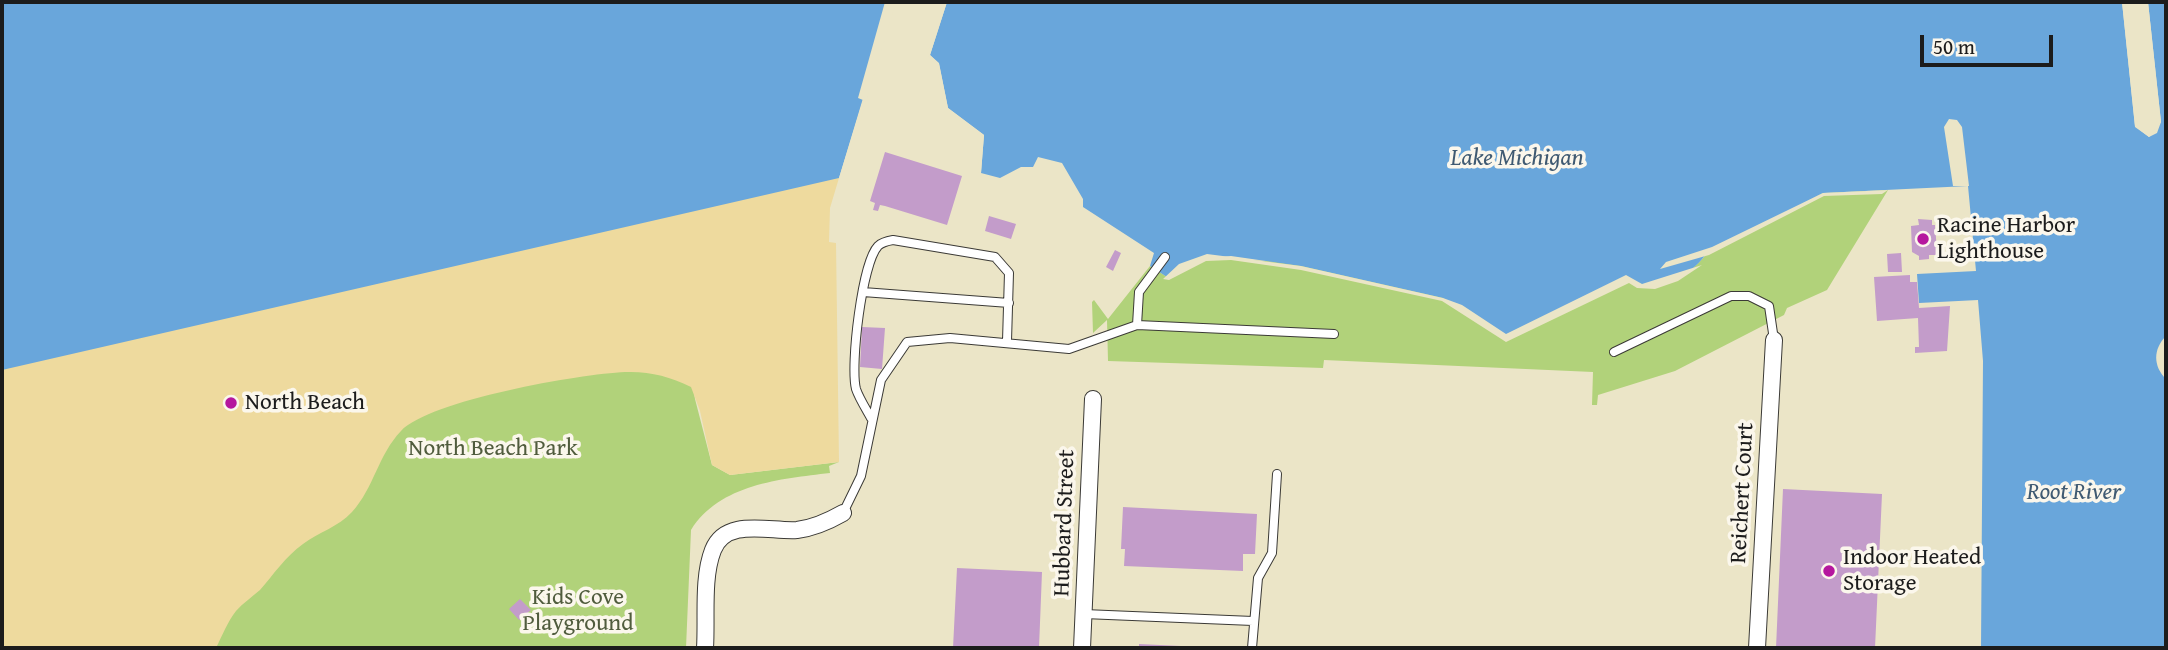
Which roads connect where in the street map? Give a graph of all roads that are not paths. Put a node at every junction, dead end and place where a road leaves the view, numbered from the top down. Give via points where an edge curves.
1 (1165, 257) dead end
2 (863, 292) junction
3 (1009, 303) junction
4 (1137, 325) junction
5 (1334, 334) dead end
6 (1774, 340) joint
7 (1007, 341) junction
8 (1614, 352) dead end
9 (1093, 399) dead end
10 (871, 418) junction
11 (1277, 474) dead end
12 (843, 513) joint
13 (1084, 614) junction
14 (1253, 621) junction
15 (705, 648) edge
16 (1082, 648) edge
17 (1252, 648) edge
18 (1757, 648) edge

1 - 4 lane via 1139,292
2 - 3 lane
2 - 3 lane via 871,257 879,244 893,240 995,257 1009,273
2 - 10 lane via 856,388
3 - 7 lane
4 - 5 lane
4 - 7 lane via 1069,349
6 - 8 lane via 1769,306 1749,296 1731,296
6 - 18 street, Reichert Court
7 - 10 lane via 950,338 907,342 881,380
9 - 13 street, Hubbard Street
10 - 12 lane via 861,476
11 - 14 lane via 1272,554 1258,578
12 - 15 street via 798,530 748,528 720,539 709,567
13 - 14 lane
13 - 16 street, Hubbard Street
14 - 17 lane

